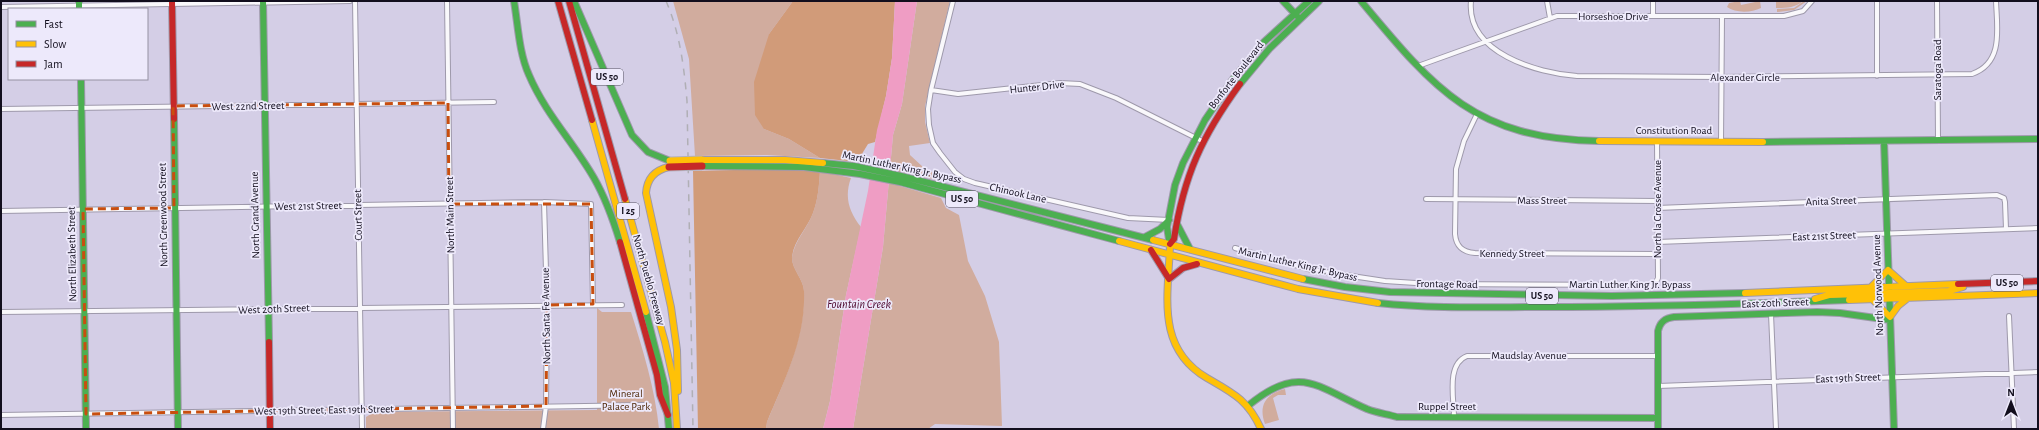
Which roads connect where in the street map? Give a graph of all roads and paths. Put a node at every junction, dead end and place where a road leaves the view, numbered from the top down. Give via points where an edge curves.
1 (350, 1) edge
2 (355, 1) edge
3 (447, 1) edge
4 (514, 1) edge
5 (558, 1) edge
6 (569, 1) edge
7 (574, 1) edge
8 (953, 1) edge
9 (1284, 1) edge
10 (1309, 1) edge
11 (1319, 1) edge
12 (1361, 1) edge
13 (1471, 1) edge
14 (1547, 1) edge
15 (1653, 1) edge
16 (1812, 1) edge
17 (1877, 1) edge
18 (1937, 1) edge
19 (1996, 1) edge
20 (172, 2) edge
21 (263, 2) edge
22 (79, 5) edge
23 (1, 7) edge
24 (1297, 16) junction
25 (1653, 16) junction
26 (1722, 16) junction
27 (1550, 18) junction
28 (1485, 42) junction
29 (1418, 66) junction
30 (1877, 76) junction
31 (1937, 76) junction
32 (1721, 77) junction
33 (81, 80) edge
34 (932, 90) junction
35 (494, 102) dead end
36 (448, 103) junction
37 (357, 104) junction
38 (173, 106) junction
39 (266, 106) junction
40 (81, 108) junction
41 (1, 109) edge
42 (1478, 114) junction
43 (1194, 137) junction
44 (2038, 139) edge
45 (1938, 140) junction
46 (1202, 141) junction
47 (1657, 141) junction
48 (1884, 141) junction
49 (1721, 142) junction
50 (669, 164) junction
51 (901, 179) junction
52 (1426, 199) dead end
53 (1886, 199) junction
54 (1455, 200) junction
55 (1657, 201) junction
56 (544, 202) junction
57 (449, 204) junction
58 (358, 205) junction
59 (266, 207) junction
60 (174, 208) junction
61 (1657, 208) junction
62 (83, 209) junction
63 (1, 211) edge
64 (1169, 220) junction
65 (1177, 224) junction
66 (2038, 228) edge
67 (2006, 229) junction
68 (1887, 234) junction
69 (1145, 237) junction
70 (1657, 242) junction
71 (1170, 244) junction
72 (1235, 248) dead end
73 (1190, 249) junction
74 (1151, 250) junction
75 (1657, 254) junction
76 (1170, 255) junction
77 (1199, 263) junction
78 (1888, 270) junction
79 (1658, 278) joint
80 (1169, 279) junction
81 (2038, 282) edge
82 (1976, 284) junction
83 (1906, 286) junction
84 (1870, 288) junction
85 (1889, 293) junction
86 (2038, 293) edge
87 (1908, 298) junction
88 (1873, 300) junction
89 (1799, 302) junction
90 (593, 304) junction
91 (547, 305) junction
92 (622, 305) dead end
93 (452, 306) junction
94 (359, 307) junction
95 (268, 308) junction
96 (175, 311) junction
97 (1, 312) edge
98 (84, 312) junction
99 (1771, 314) junction
100 (2010, 316) dead end
101 (1890, 318) junction
102 (1658, 356) junction
103 (2012, 372) junction
104 (2038, 372) edge
105 (1892, 377) junction
106 (1774, 381) junction
107 (1658, 386) junction
108 (647, 405) dead end
109 (1249, 405) junction
110 (453, 408) junction
111 (546, 408) junction
112 (361, 410) junction
113 (269, 411) junction
114 (177, 412) junction
115 (86, 414) junction
116 (1, 415) edge
117 (668, 415) junction
118 (1454, 417) junction
119 (1658, 418) junction
120 (677, 426) edge
121 (86, 429) edge
122 (178, 429) edge
123 (270, 429) edge
124 (362, 429) edge
125 (453, 429) edge
126 (543, 429) edge
127 (669, 429) edge
128 (1261, 429) edge
129 (1658, 429) edge
130 (1776, 429) edge
131 (1894, 429) edge
132 (2014, 429) edge

1 - 21 street
2 - 37 street, Court Street
3 - 36 street, North Main Street
4 - 117 main road via 528,74 538,95 593,177 611,211 660,395
5 - 117 main road, North Pueblo Freeway / I 25 via 651,326 662,372
6 - 120 main road, North Pueblo Freeway / I 25 via 665,342 674,384
7 - 50 main road, Martin Luther King Jr. Bypass / US 50 via 632,135 647,152
8 - 34 street, Chinook Lane
9 - 24 main road
10 - 24 main road, Bonforte Boulevard
11 - 24 main road, Bonforte Boulevard
12 - 29 main road, Constitution Road
13 - 28 street, Alexander Circle via 1473,23
14 - 27 street
15 - 25 street
16 - 26 street, Horseshoe Drive via 1803,11 1791,15
17 - 30 street
18 - 31 street, Saratoga Road
19 - 31 street, Alexander Circle via 1997,46 1985,68 1972,74
20 - 21 street
20 - 22 street
20 - 38 main road, North Greenwood Street
21 - 39 main road, North Grand Avenue
22 - 23 street
24 - 43 main road, Bonforte Boulevard via 1265,42 1228,86
24 - 46 main road, Bonforte Boulevard via 1234,92
25 - 26 street, Horseshoe Drive
25 - 27 street, Horseshoe Drive via 1565,15
26 - 32 street
27 - 28 street, Horseshoe Drive
28 - 29 street, Horseshoe Drive
28 - 32 street, Alexander Circle via 1521,63 1562,75
29 - 42 main road, Constitution Road via 1447,95
30 - 31 street, Alexander Circle
30 - 32 street, Alexander Circle
31 - 45 street, Saratoga Road
32 - 49 street
33 - 40 main road, North Elizabeth Street
34 - 43 street, Hunter Drive via 958,94 1060,83 1080,84 1116,98
34 - 64 street, Chinook Lane via 928,109 933,143 955,172 964,179 1128,218
35 - 36 street, West 22nd Street
36 - 37 street, West 22nd Street
36 - 57 street, North Main Street
37 - 39 street, West 22nd Street
37 - 58 street, Court Street
38 - 39 street, West 22nd Street
38 - 40 street, West 22nd Street
38 - 60 main road, North Greenwood Street
39 - 59 main road, North Grand Avenue
40 - 41 street, West 22nd Street
40 - 62 main road, North Elizabeth Street
42 - 47 main road, Constitution Road via 1510,128 1543,137 1571,140
42 - 54 street, Kennedy Street via 1460,155 1455,177
43 - 46 street, Hunter Drive
43 - 64 main road, Bonforte Boulevard via 1180,169
44 - 45 main road, Constitution Road
45 - 48 main road, Constitution Road
46 - 65 main road, Bonforte Boulevard via 1184,190
47 - 49 main road, Constitution Road
47 - 55 street, North la Crosse Avenue
48 - 49 main road, Constitution Road
48 - 53 main road, North Norwood Avenue
50 - 51 main road, Martin Luther King Jr. Bypass / US 50, bridge via 820,165
50 - 120 main road via 652,175 647,183 646,193 674,332 678,364
51 - 69 main road, Martin Luther King Jr. Bypass / US 50
51 - 74 main road, Martin Luther King Jr. Bypass / US 50
52 - 54 street, Mass Street
53 - 61 street, Anita Street
53 - 67 street, Anita Street via 1997,195 2004,198
53 - 68 main road, North Norwood Avenue
54 - 55 street, Mass Street
54 - 75 street, Kennedy Street via 1455,238 1461,249 1469,252
55 - 61 street, North la Crosse Avenue
56 - 57 street, West 21st Street
56 - 90 street via 591,204
56 - 91 street, North Santa Fe Avenue
57 - 58 street, West 21st Street
57 - 93 street, North Main Street
58 - 59 street, West 21st Street
58 - 94 street, Court Street
59 - 60 street, West 21st Street
59 - 95 main road, North Grand Avenue
60 - 62 street, West 21st Street
60 - 96 main road, North Greenwood Street
61 - 70 street, North la Crosse Avenue
62 - 63 street, West 21st Street
62 - 98 main road, North Elizabeth Street
64 - 69 main road via 1160,229
64 - 71 main road, Bonforte Boulevard via 1166,237
65 - 71 main road, Bonforte Boulevard via 1174,239
65 - 73 main road
66 - 67 street, East 21st Street
67 - 68 street, East 21st Street
68 - 70 street, East 21st Street
68 - 78 main road, North Norwood Avenue
69 - 71 main road, Martin Luther King Jr. Bypass / US 50
70 - 75 street, North la Crosse Avenue
71 - 73 main road, Martin Luther King Jr. Bypass / US 50
71 - 76 main road, Bonforte Boulevard
72 - 79 street, Frontage Road via 1334,274 1405,283 1642,286 1654,284
73 - 84 main road, Martin Luther King Jr. Bypass / US 50 via 1325,283 1413,294 1700,295
74 - 76 main road, Martin Luther King Jr. Bypass / US 50
74 - 80 main road
75 - 79 street, North la Crosse Avenue
76 - 77 main road, Martin Luther King Jr. Bypass / US 50
76 - 80 main road, Bonforte Boulevard
77 - 80 main road via 1183,268
77 - 89 main road, Martin Luther King Jr. Bypass / US 50 via 1298,289 1388,304 1613,307
78 - 83 main road
78 - 84 main road
78 - 85 main road, North Norwood Avenue
80 - 109 main road, Bonforte Boulevard via 1171,327 1176,348 1191,367
81 - 82 main road, Martin Luther King Jr. Bypass / US 50
82 - 83 main road, Martin Luther King Jr. Bypass / US 50
82 - 85 main road via 1949,291
83 - 85 main road, Martin Luther King Jr. Bypass / US 50
84 - 85 main road, Martin Luther King Jr. Bypass / US 50
85 - 87 main road, Martin Luther King Jr. Bypass / US 50
85 - 88 main road, Martin Luther King Jr. Bypass / US 50
85 - 89 main road via 1829,295
85 - 101 main road, North Norwood Avenue
86 - 87 main road, Martin Luther King Jr. Bypass / US 50
87 - 101 main road
88 - 89 main road, Martin Luther King Jr. Bypass / US 50
88 - 101 main road
90 - 91 street
90 - 92 street
91 - 93 street, West 20th Street
91 - 111 street, North Santa Fe Avenue
93 - 94 street, West 20th Street
93 - 110 street, North Main Street
94 - 95 street, West 20th Street
94 - 112 street, Court Street
95 - 96 street, West 20th Street
95 - 113 main road, North Grand Avenue
96 - 98 street, West 20th Street
96 - 114 main road, North Greenwood Street
97 - 98 street, West 20th Street
98 - 115 main road, North Elizabeth Street
99 - 101 main road, East 20th Street via 1830,312
99 - 102 main road, East 20th Street via 1674,317 1662,321 1658,327
99 - 106 street
100 - 103 street
101 - 105 main road, North Norwood Avenue
102 - 107 main road
102 - 118 street, Maudslay Avenue via 1467,356 1455,367
103 - 104 street, East 19th Street
103 - 105 street, East 19th Street
103 - 132 street
105 - 106 street, East 19th Street
105 - 131 main road, North Norwood Avenue
106 - 107 street, East 19th Street
106 - 130 street
107 - 119 main road
108 - 111 street, West 19th Street; East 19th Street
109 - 118 main road, Ruppel Street via 1262,393 1274,387 1307,383 1323,386 1376,412 1397,417
109 - 128 main road
110 - 111 street, West 19th Street; East 19th Street
110 - 112 street, West 19th Street; East 19th Street
110 - 125 street, North Main Street
111 - 126 street, North Santa Fe Avenue
112 - 113 street, West 19th Street; East 19th Street
112 - 124 street, Court Street
113 - 114 street, West 19th Street; East 19th Street
113 - 123 main road, North Grand Avenue
114 - 115 street, West 19th Street; East 19th Street
114 - 122 main road, North Greenwood Street
115 - 116 street, West 19th Street; East 19th Street
115 - 121 main road, North Elizabeth Street
117 - 127 main road, North Pueblo Freeway / I 25
118 - 119 main road, Ruppel Street
119 - 129 main road

